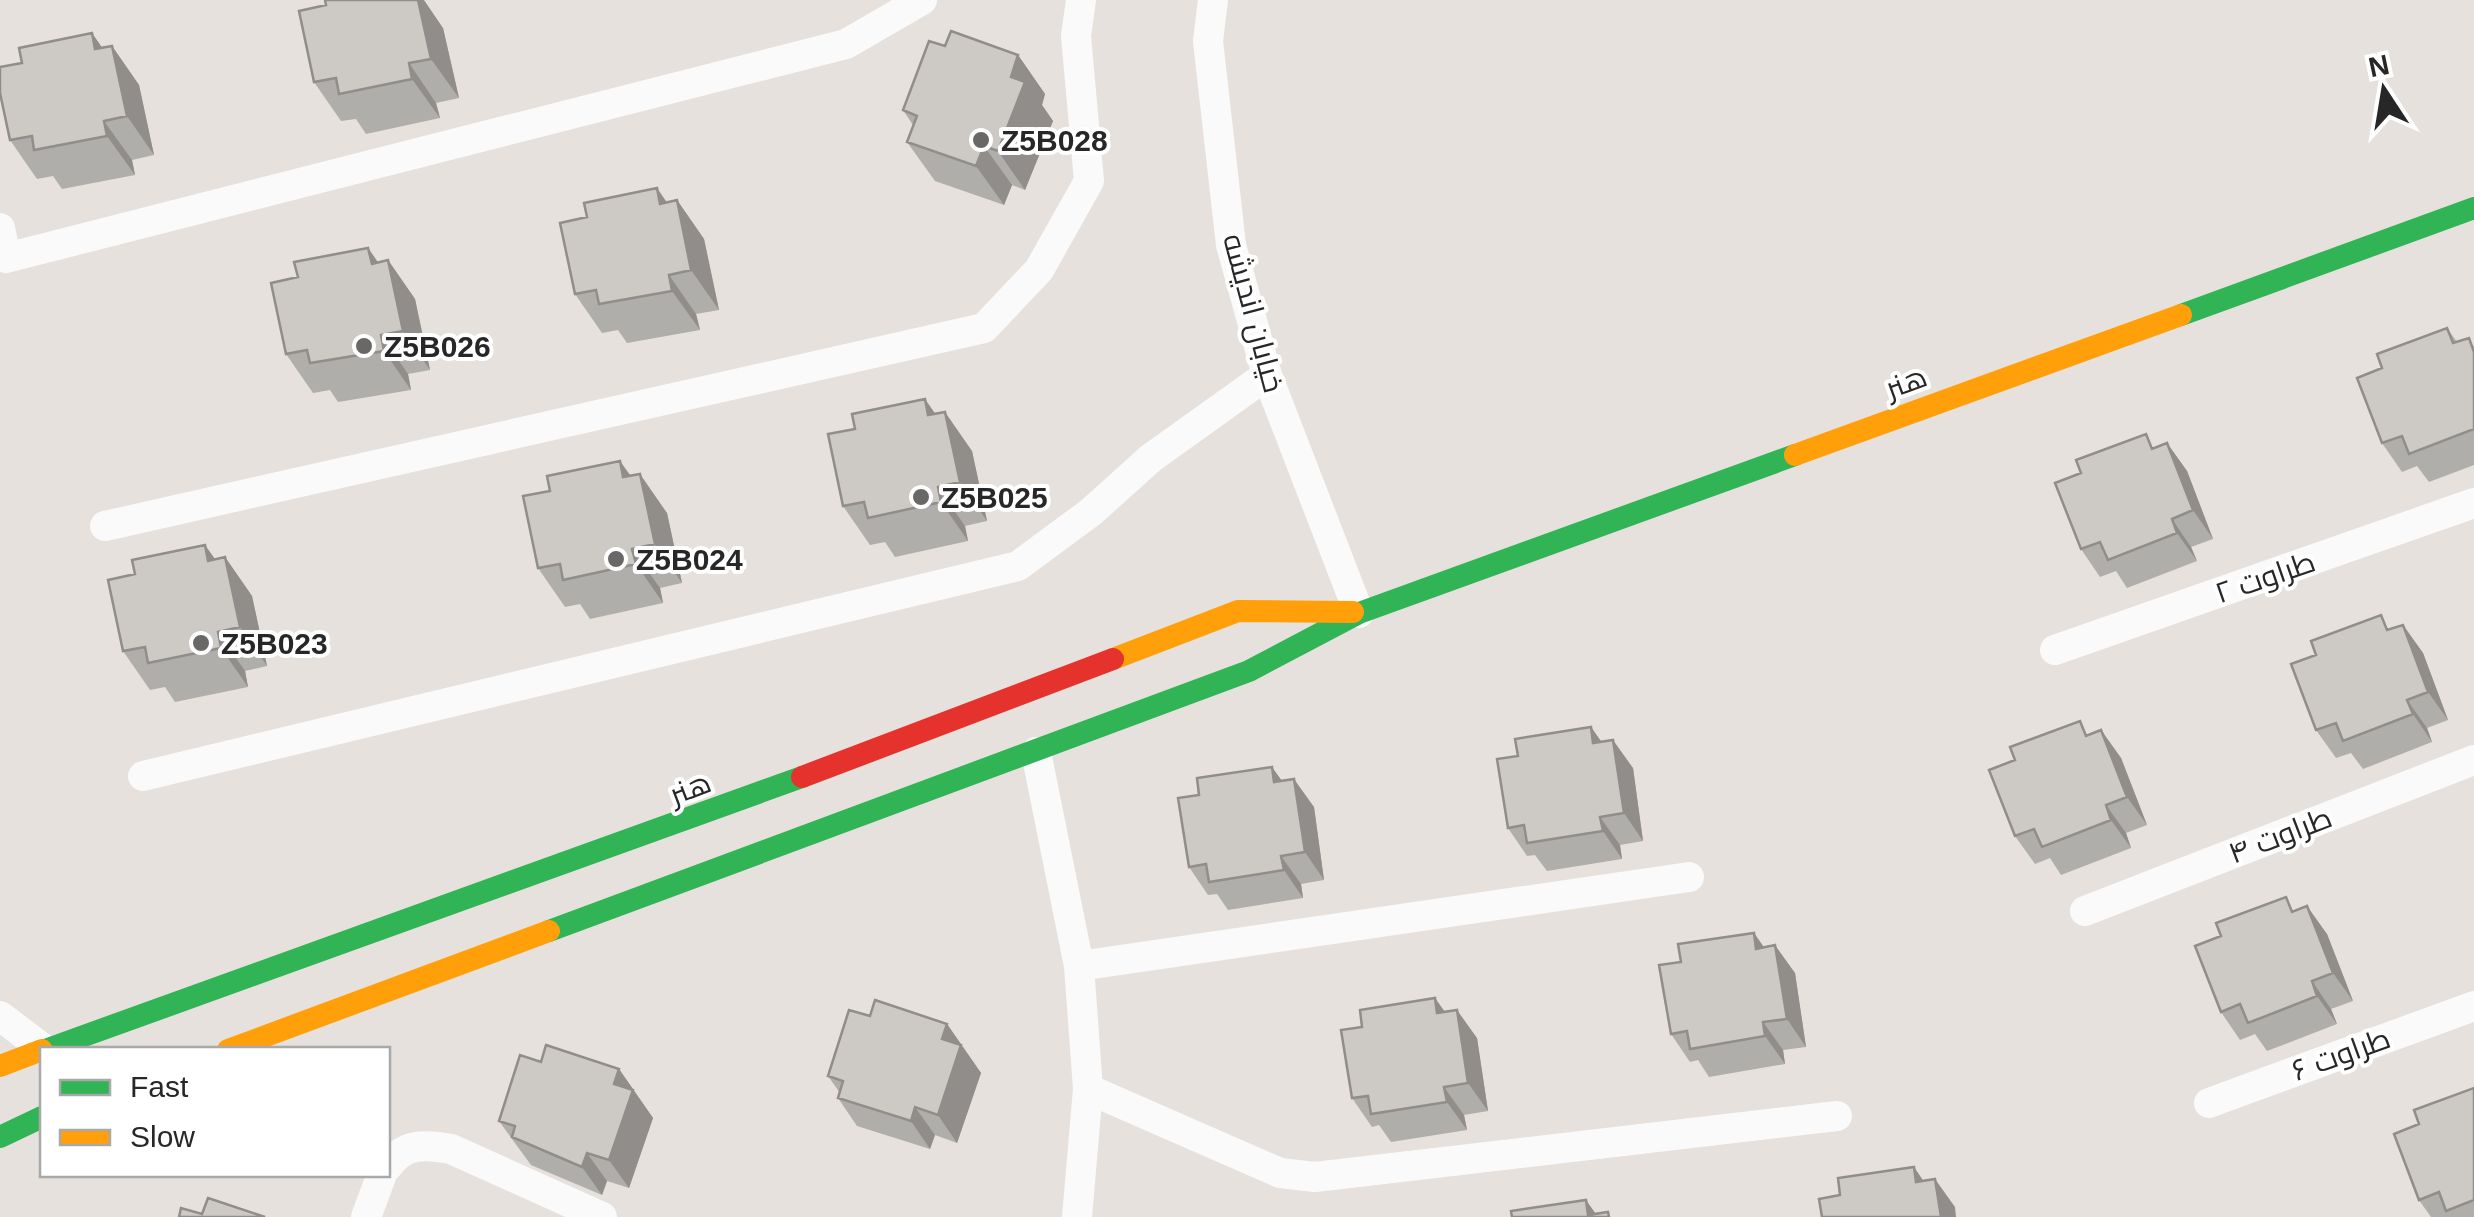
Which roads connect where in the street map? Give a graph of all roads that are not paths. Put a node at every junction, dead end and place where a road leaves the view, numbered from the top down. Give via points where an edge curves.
1 (922, 0) edge
2 (1081, 0) edge
3 (1213, 0) edge
4 (2474, 208) edge
5 (0, 228) edge
6 (1267, 374) junction
7 (2474, 503) edge
8 (105, 526) dead end
9 (1359, 612) junction
10 (2055, 650) dead end
11 (1036, 752) junction
12 (2474, 760) edge
13 (143, 776) dead end
14 (1689, 877) dead end
15 (2085, 911) dead end
16 (1079, 966) junction
17 (2474, 1006) edge
18 (0, 1016) edge
19 (40, 1047) edge
20 (52, 1047) edge
21 (236, 1047) edge
22 (40, 1051) edge
23 (0, 1066) edge
24 (1088, 1089) junction
25 (2209, 1103) dead end
26 (1837, 1116) dead end
27 (40, 1118) edge
28 (0, 1137) edge
29 (390, 1163) edge
30 (381, 1177) edge
31 (366, 1217) edge
32 (602, 1217) edge
33 (1077, 1217) edge

1 - 5 street via 846,44 6,258
2 - 8 street via 1076,36 1089,181 1040,270 984,328
3 - 6 street, خیابان اندیشه via 1208,40 1231,246
4 - 9 street, هنر
6 - 9 street, خیابان اندیشه
6 - 13 street via 1018,566
7 - 10 street, طراوت ۲
9 - 11 street, هنر via 1249,670
9 - 20 street, هنر via 1238,611 637,840
11 - 16 street
11 - 21 street, هنر
12 - 15 street, طراوت ۴
14 - 16 street
16 - 24 street
17 - 25 street, طراوت ۶
18 - 19 street
22 - 23 street, هنر
24 - 26 street via 1280,1173 1315,1177
24 - 33 street
27 - 28 street
29 - 32 street via 398,1151 426,1144 451,1149
30 - 31 street

